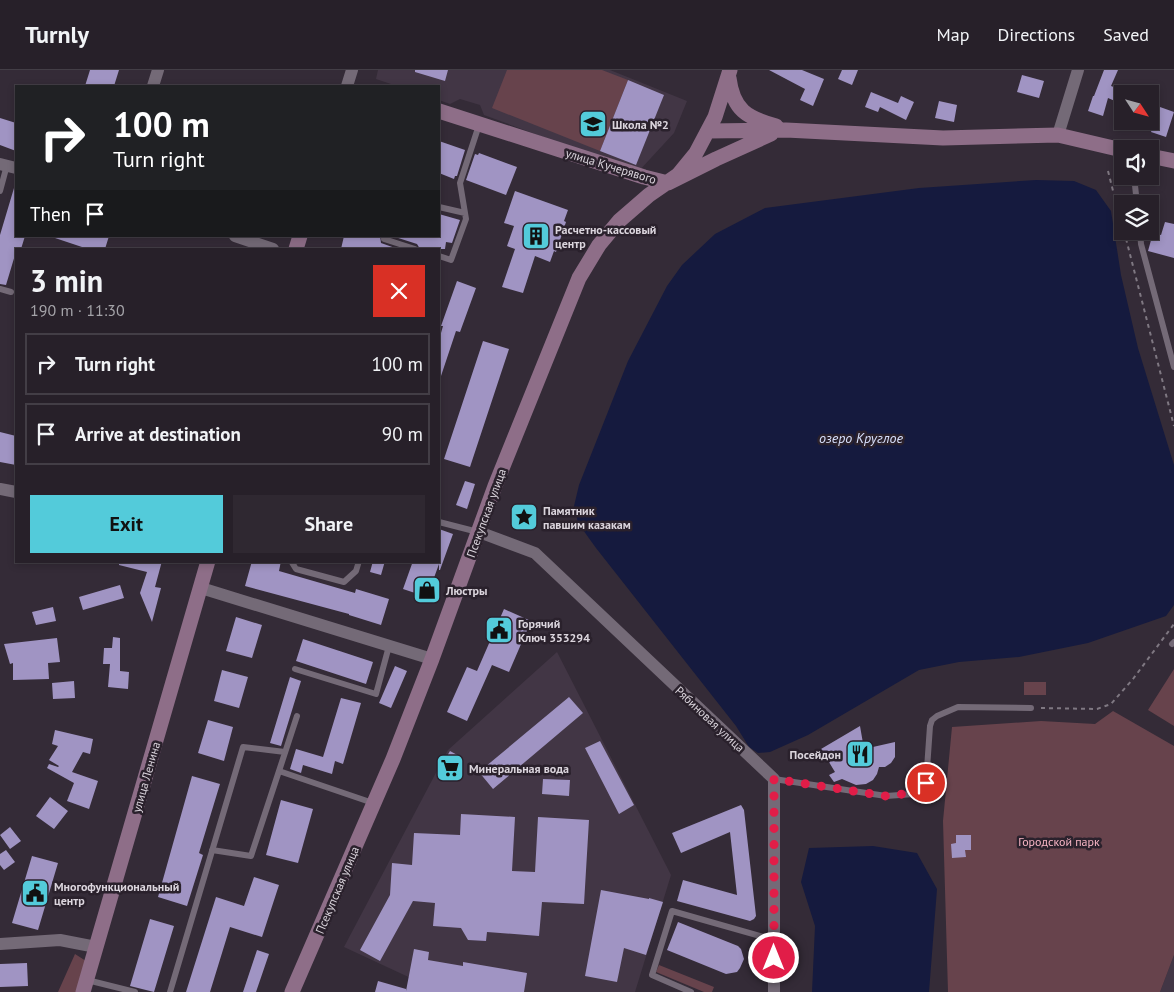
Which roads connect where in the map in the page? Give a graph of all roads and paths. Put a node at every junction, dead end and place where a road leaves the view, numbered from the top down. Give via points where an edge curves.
1 (158, 70) edge
2 (352, 70) edge
3 (1078, 70) edge
4 (729, 72) edge
5 (153, 85) edge
6 (347, 85) edge
7 (440, 111) edge
8 (479, 125) junction
9 (709, 131) junction
10 (777, 131) junction
11 (797, 131) junction
12 (1058, 135) junction
13 (1114, 148) edge
14 (1159, 158) edge
15 (1174, 161) edge
16 (8, 166) edge
17 (1108, 171) dead end
18 (668, 183) junction
19 (0, 191) edge
20 (1114, 195) edge
21 (440, 207) edge
22 (465, 213) junction
23 (238, 237) edge
24 (384, 237) edge
25 (1126, 240) edge
26 (1141, 240) edge
27 (270, 248) edge
28 (412, 248) edge
29 (440, 256) edge
30 (0, 289) edge
31 (11, 292) dead end
32 (1174, 366) edge
33 (1174, 426) edge
34 (0, 489) edge
35 (15, 492) edge
36 (440, 522) edge
37 (479, 532) junction
38 (207, 563) edge
39 (292, 563) edge
40 (358, 563) edge
41 (201, 588) junction
42 (1174, 624) edge
43 (389, 646) junction
44 (432, 659) junction
45 (295, 669) dead end
46 (1031, 708) joint
47 (298, 716) dead end
48 (285, 752) junction
49 (279, 771) junction
50 (774, 779) junction
51 (374, 803) junction
52 (212, 850) junction
53 (774, 940) junction
54 (0, 944) edge
55 (96, 947) junction
56 (85, 986) edge
57 (135, 992) edge
58 (170, 992) edge
59 (292, 992) edge
60 (691, 992) edge
61 (774, 992) edge

1 - 5 street
2 - 6 street
3 - 12 street
4 - 9 street, Псекупская улица
4 - 11 street, улица Кучерявого via 733,99 745,113 763,122
7 - 8 street, улица Кучерявого
8 - 18 street, улица Кучерявого
8 - 22 lane via 460,183
9 - 10 street, улица Кучерявого
9 - 18 street, Псекупская улица via 690,161
10 - 11 street, улица Кучерявого
10 - 18 street, улица Кучерявого
11 - 12 street, улица Кучерявого via 943,138
12 - 13 street, улица Кучерявого
14 - 15 street
16 - 19 lane
17 - 20 path
18 - 37 street, Псекупская улица via 620,221 599,245 579,278
21 - 22 lane
22 - 29 lane via 466,219 451,260
23 - 27 street
24 - 28 lane
25 - 33 path
26 - 32 lane
30 - 31 lane
34 - 35 street
36 - 37 lane
37 - 44 street, Псекупская улица
37 - 50 street, Рябиновая улица via 534,553
38 - 41 street, улица Ленина
39 - 40 lane via 296,568 344,582 356,571
41 - 43 street
41 - 55 street, улица Ленина via 106,890
42 - 46 path via 1111,704 1097,709
43 - 44 street
43 - 45 lane via 376,694
44 - 51 street, Псекупская улица
46 - 50 lane via 958,706 937,716 930,726 926,783 920,792 914,794 886,796
47 - 48 lane
48 - 49 lane
48 - 52 lane via 243,747
49 - 51 lane
49 - 52 lane via 251,856
50 - 53 street
51 - 59 street, Псекупская улица
52 - 58 lane
53 - 60 lane via 672,911 652,976
53 - 61 street
54 - 55 street via 60,940
55 - 56 street, улица Ленина
56 - 57 lane

